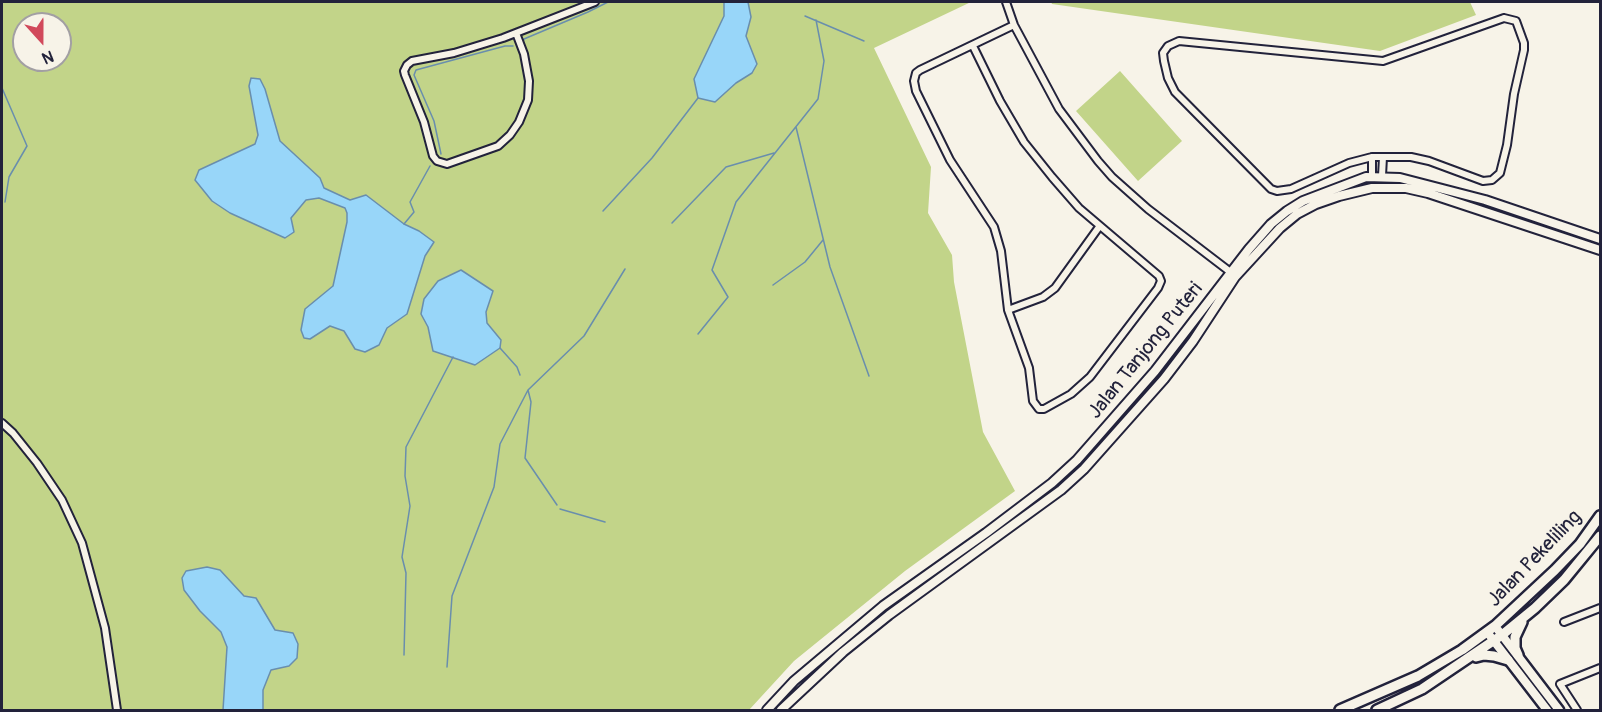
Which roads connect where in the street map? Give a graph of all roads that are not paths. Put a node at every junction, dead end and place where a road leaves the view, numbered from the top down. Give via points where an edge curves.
1 (596, 2) edge
2 (1006, 2) edge
3 (1014, 25) junction
4 (516, 33) junction
5 (973, 46) junction
6 (1383, 156) junction
7 (1372, 157) junction
8 (1372, 176) junction
9 (1382, 176) junction
10 (1472, 196) junction
11 (1303, 201) junction
12 (1316, 204) junction
13 (1475, 208) junction
14 (1099, 227) junction
15 (1600, 239) edge
16 (1600, 250) edge
17 (1233, 275) junction
18 (1008, 310) junction
19 (2, 423) edge
20 (1600, 516) edge
21 (1600, 536) edge
22 (1600, 608) edge
23 (1526, 615) junction
24 (1564, 622) dead end
25 (1491, 629) junction
26 (1498, 638) junction
27 (1518, 655) junction
28 (1470, 658) junction
29 (1508, 660) junction
30 (1600, 668) edge
31 (117, 711) edge
32 (766, 711) edge
33 (781, 711) edge
34 (1340, 711) edge
35 (1377, 711) edge
36 (1547, 711) edge
37 (1559, 711) edge
38 (1577, 711) edge

1 - 4 street
2 - 3 street
3 - 5 street
3 - 17 street via 1059,109 1112,177
4 - 4 street via 407,65 405,75 437,161 447,164 498,146 519,122 528,100 529,81
5 - 14 street via 1024,142
5 - 18 street via 920,70 914,81 950,160 994,227
6 - 7 street
6 - 7 street via 1429,161 1483,181 1496,178 1507,146 1524,50 1516,21 1504,18 1380,61 1179,41 1164,50 1168,78 1175,92 1271,189 1291,189
6 - 9 street
7 - 8 street
8 - 9 street, Jalan Tanjong Puteri
8 - 11 street, Jalan Tanjong Puteri
9 - 10 street, Jalan Tanjong Puteri
10 - 13 street via 1477,202
10 - 15 street, Jalan Tanjong Puteri
11 - 12 street via 1307,206
11 - 17 street, Jalan Tanjong Puteri via 1271,224
12 - 13 street, Jalan Tanjong Puteri via 1361,190 1390,187 1428,193
12 - 17 street, Jalan Tanjong Puteri via 1280,228
13 - 16 street, Jalan Tanjong Puteri
14 - 18 street via 1055,288 1043,297
14 - 18 street via 1159,276 1160,284 1090,377 1049,407 1039,409 1033,401 1029,368
17 - 32 street, Jalan Tanjong Puteri via 1077,460 1052,483 883,606 794,681
17 - 33 street, Jalan Tanjong Puteri via 1193,341 1164,379 1084,469 1061,490 889,615
19 - 31 street via 13,432 62,500 82,543 105,628
20 - 25 main road, Jalan Pekeliling via 1555,570
21 - 23 main road, Jalan Pekeliling via 1564,580
22 - 24 street
23 - 26 main road, Jalan Pekeliling
23 - 27 main road via 1515,637
25 - 26 main road
25 - 34 main road, Jalan Pekeliling via 1418,676
26 - 27 main road
26 - 28 main road, Jalan Pekeliling
26 - 29 main road
27 - 37 main road
28 - 29 main road via 1484,655
28 - 35 main road, Jalan Pekeliling via 1422,689
29 - 36 main road
30 - 38 street via 1560,684

